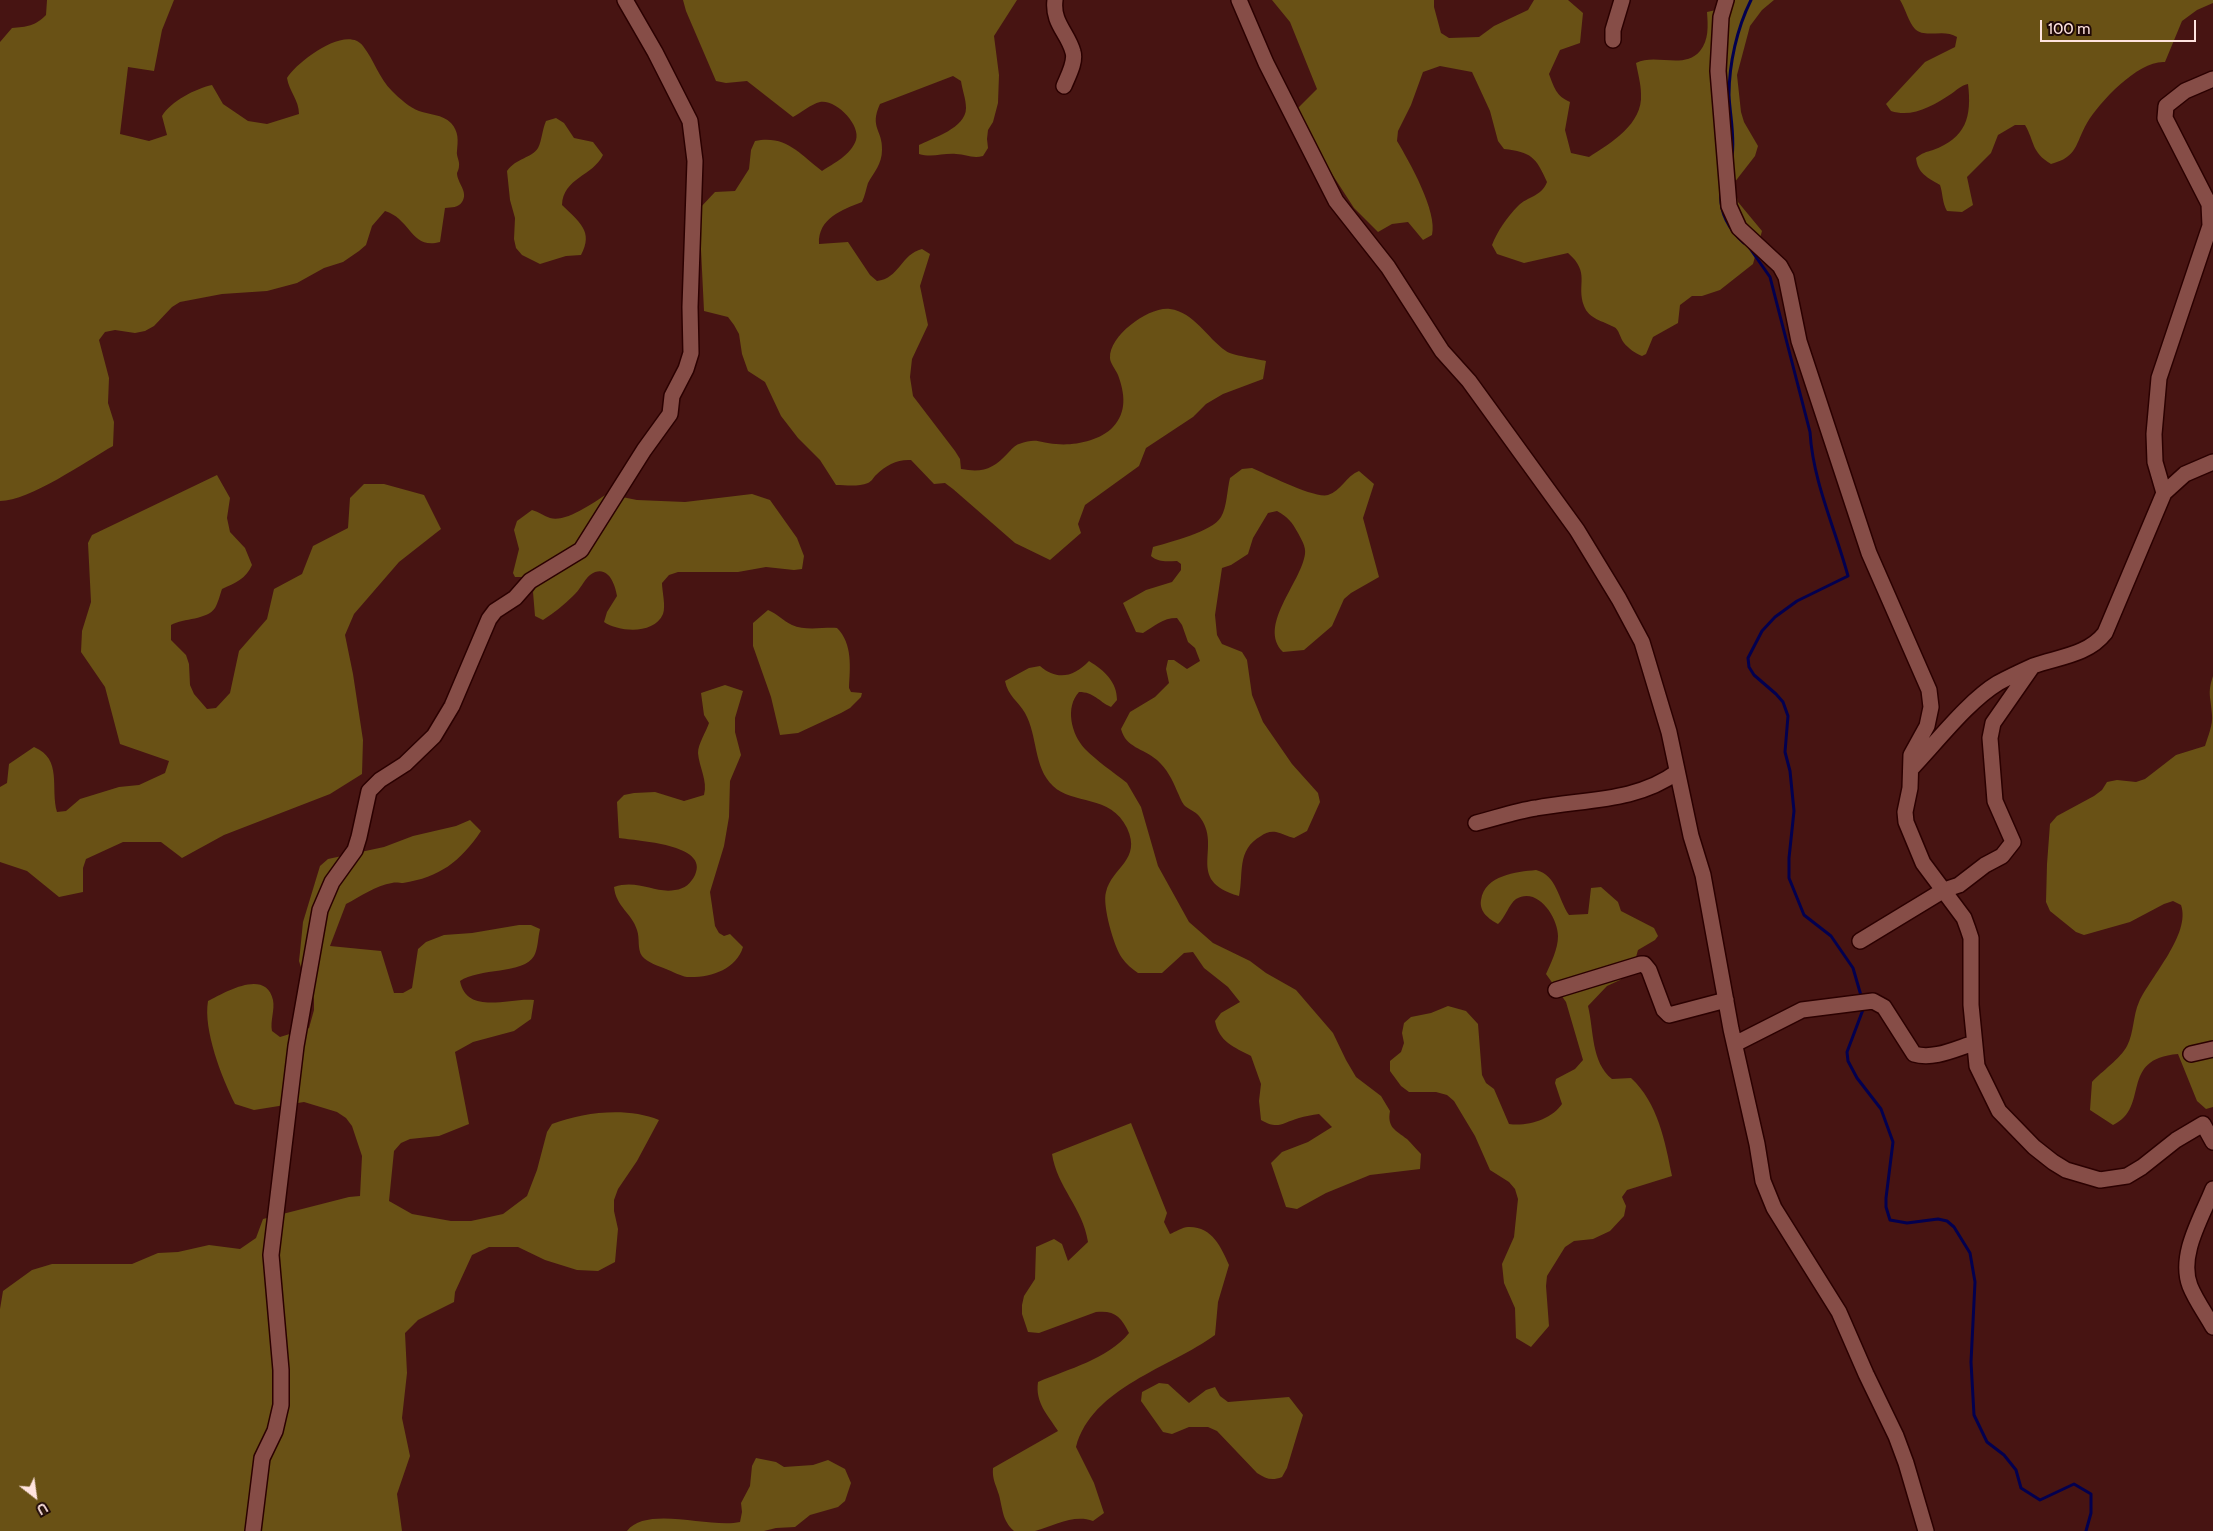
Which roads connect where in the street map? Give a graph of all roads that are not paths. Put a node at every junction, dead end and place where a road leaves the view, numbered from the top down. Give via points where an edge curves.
1 (625, 0) edge
2 (1055, 0) edge
3 (1239, 0) edge
4 (1622, 0) edge
5 (1726, 0) edge
6 (1613, 40) dead end
7 (2213, 79) edge
8 (1064, 86) dead end
9 (2213, 462) edge
10 (2164, 493) junction
11 (2033, 666) junction
12 (1911, 769) junction
13 (1677, 772) junction
14 (1476, 823) dead end
15 (1944, 890) junction
16 (1860, 940) dead end
17 (1556, 990) dead end
18 (1726, 1000) junction
19 (1974, 1042) junction
20 (1735, 1044) junction
21 (2213, 1049) edge
22 (2191, 1054) dead end
23 (2208, 1122) edge
24 (2213, 1142) edge
25 (2213, 1189) edge
26 (2213, 1327) edge
27 (253, 1531) edge
28 (1926, 1531) edge

1 - 27 street via 679,97 694,140 691,353 672,396 670,414 581,550 535,577 515,598 495,611 452,706 434,736 405,764 369,790 355,850 332,882 320,910 296,1046 271,1255 281,1405 275,1431 262,1458
2 - 8 street via 1058,24 1073,52
3 - 13 street via 1266,63 1336,201 1388,267 1442,351 1468,380 1536,472 1577,530 1624,607 1642,642 1669,732
4 - 6 street
5 - 12 street via 1721,17 1718,71 1729,206 1739,228 1780,266 1786,277 1799,341 1869,553 1929,690 1930,714 1925,732 1911,755
7 - 10 street via 2186,90 2166,106 2164,118 2209,204 2210,226 2159,378 2155,462
9 - 10 street via 2185,474
10 - 11 street via 2101,639 2086,650
11 - 12 street via 1998,683 1977,698
11 - 15 street via 1992,723 1990,738 1995,801 2013,842 2002,856 1959,885
12 - 15 street via 1906,822 1923,863
13 - 14 street via 1661,782 1619,796 1536,808
13 - 18 street via 1703,875
15 - 16 street
15 - 19 street via 1964,918 1971,938
17 - 18 street via 1641,964 1649,970 1664,1010 1669,1015
18 - 20 street
19 - 20 street via 1933,1056 1914,1054 1884,1008 1873,1000 1802,1010
19 - 23 street via 1977,1066 1999,1110 2034,1146 2066,1170 2100,1180 2127,1176 2176,1140
20 - 28 street via 1763,1180 1774,1208 1839,1312 1896,1436
21 - 22 street
23 - 24 street
25 - 26 street via 2188,1252 2187,1266 2190,1286

